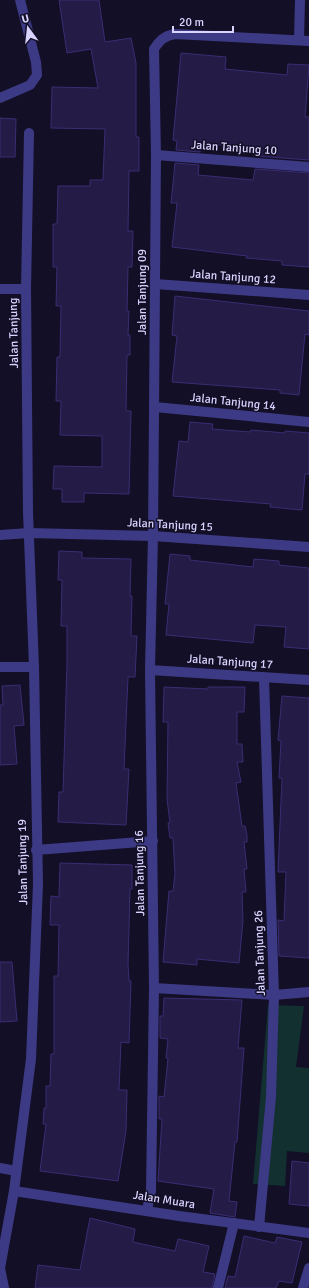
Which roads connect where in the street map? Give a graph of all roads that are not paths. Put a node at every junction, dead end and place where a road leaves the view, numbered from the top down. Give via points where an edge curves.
1 (20, 0) edge
2 (300, 0) edge
3 (298, 40) junction
4 (309, 41) edge
5 (0, 98) edge
6 (29, 133) dead end
7 (156, 156) junction
8 (309, 167) edge
9 (155, 284) junction
10 (0, 289) edge
11 (26, 289) junction
12 (309, 295) edge
13 (154, 407) junction
14 (309, 422) edge
15 (29, 533) junction
16 (0, 536) edge
17 (154, 536) junction
18 (309, 547) edge
19 (0, 667) edge
20 (34, 667) junction
21 (150, 670) junction
22 (264, 678) junction
23 (309, 680) edge
24 (153, 841) junction
25 (36, 850) junction
26 (154, 988) junction
27 (309, 992) edge
28 (280, 994) junction
29 (0, 1168) edge
30 (16, 1171) junction
31 (14, 1190) junction
32 (147, 1210) junction
33 (234, 1223) junction
34 (259, 1227) junction
35 (309, 1233) edge
36 (0, 1268) edge
37 (309, 1268) edge
38 (4, 1288) edge
39 (218, 1288) edge
40 (304, 1288) edge

1 - 5 street via 36,62 37,76 30,85
2 - 3 street
3 - 4 street
3 - 7 street, Jalan Tanjung 09 via 175,34 160,40 154,49
6 - 11 street, Jalan Tanjung
7 - 8 street, Jalan Tanjung 10
7 - 9 street, Jalan Tanjung 09
9 - 12 street, Jalan Tanjung 12
9 - 13 street, Jalan Tanjung 09
10 - 11 street
11 - 15 street, Jalan Tanjung
13 - 14 street, Jalan Tanjung 14
13 - 17 street, Jalan Tanjung 09
15 - 16 street, Jalan Tanjung 15
15 - 17 street, Jalan Tanjung 15
15 - 20 street, Jalan Tanjung 19
17 - 18 street, Jalan Tanjung 15
17 - 21 street, Jalan Tanjung 16
19 - 20 street
20 - 25 street, Jalan Tanjung 19
21 - 22 street, Jalan Tanjung 17
21 - 24 street, Jalan Tanjung 16
22 - 23 street, Jalan Tanjung 17
22 - 28 street, Jalan Tanjung 26
24 - 25 street
24 - 26 street, Jalan Tanjung 16
25 - 30 street, Jalan Tanjung 19 via 38,884 31,1059
26 - 28 street
26 - 32 street, Jalan Tanjung 16 via 151,1191
27 - 28 street
28 - 34 street, Jalan Tanjung 26
29 - 30 street
30 - 31 street, Jalan Tanjung 19
31 - 32 street, Jalan Muara
31 - 36 street, Jalan Tanjung 19
32 - 33 street, Jalan Muara
33 - 34 street, Jalan Muara
33 - 39 street
34 - 35 street, Jalan Muara
36 - 38 street
37 - 40 street

